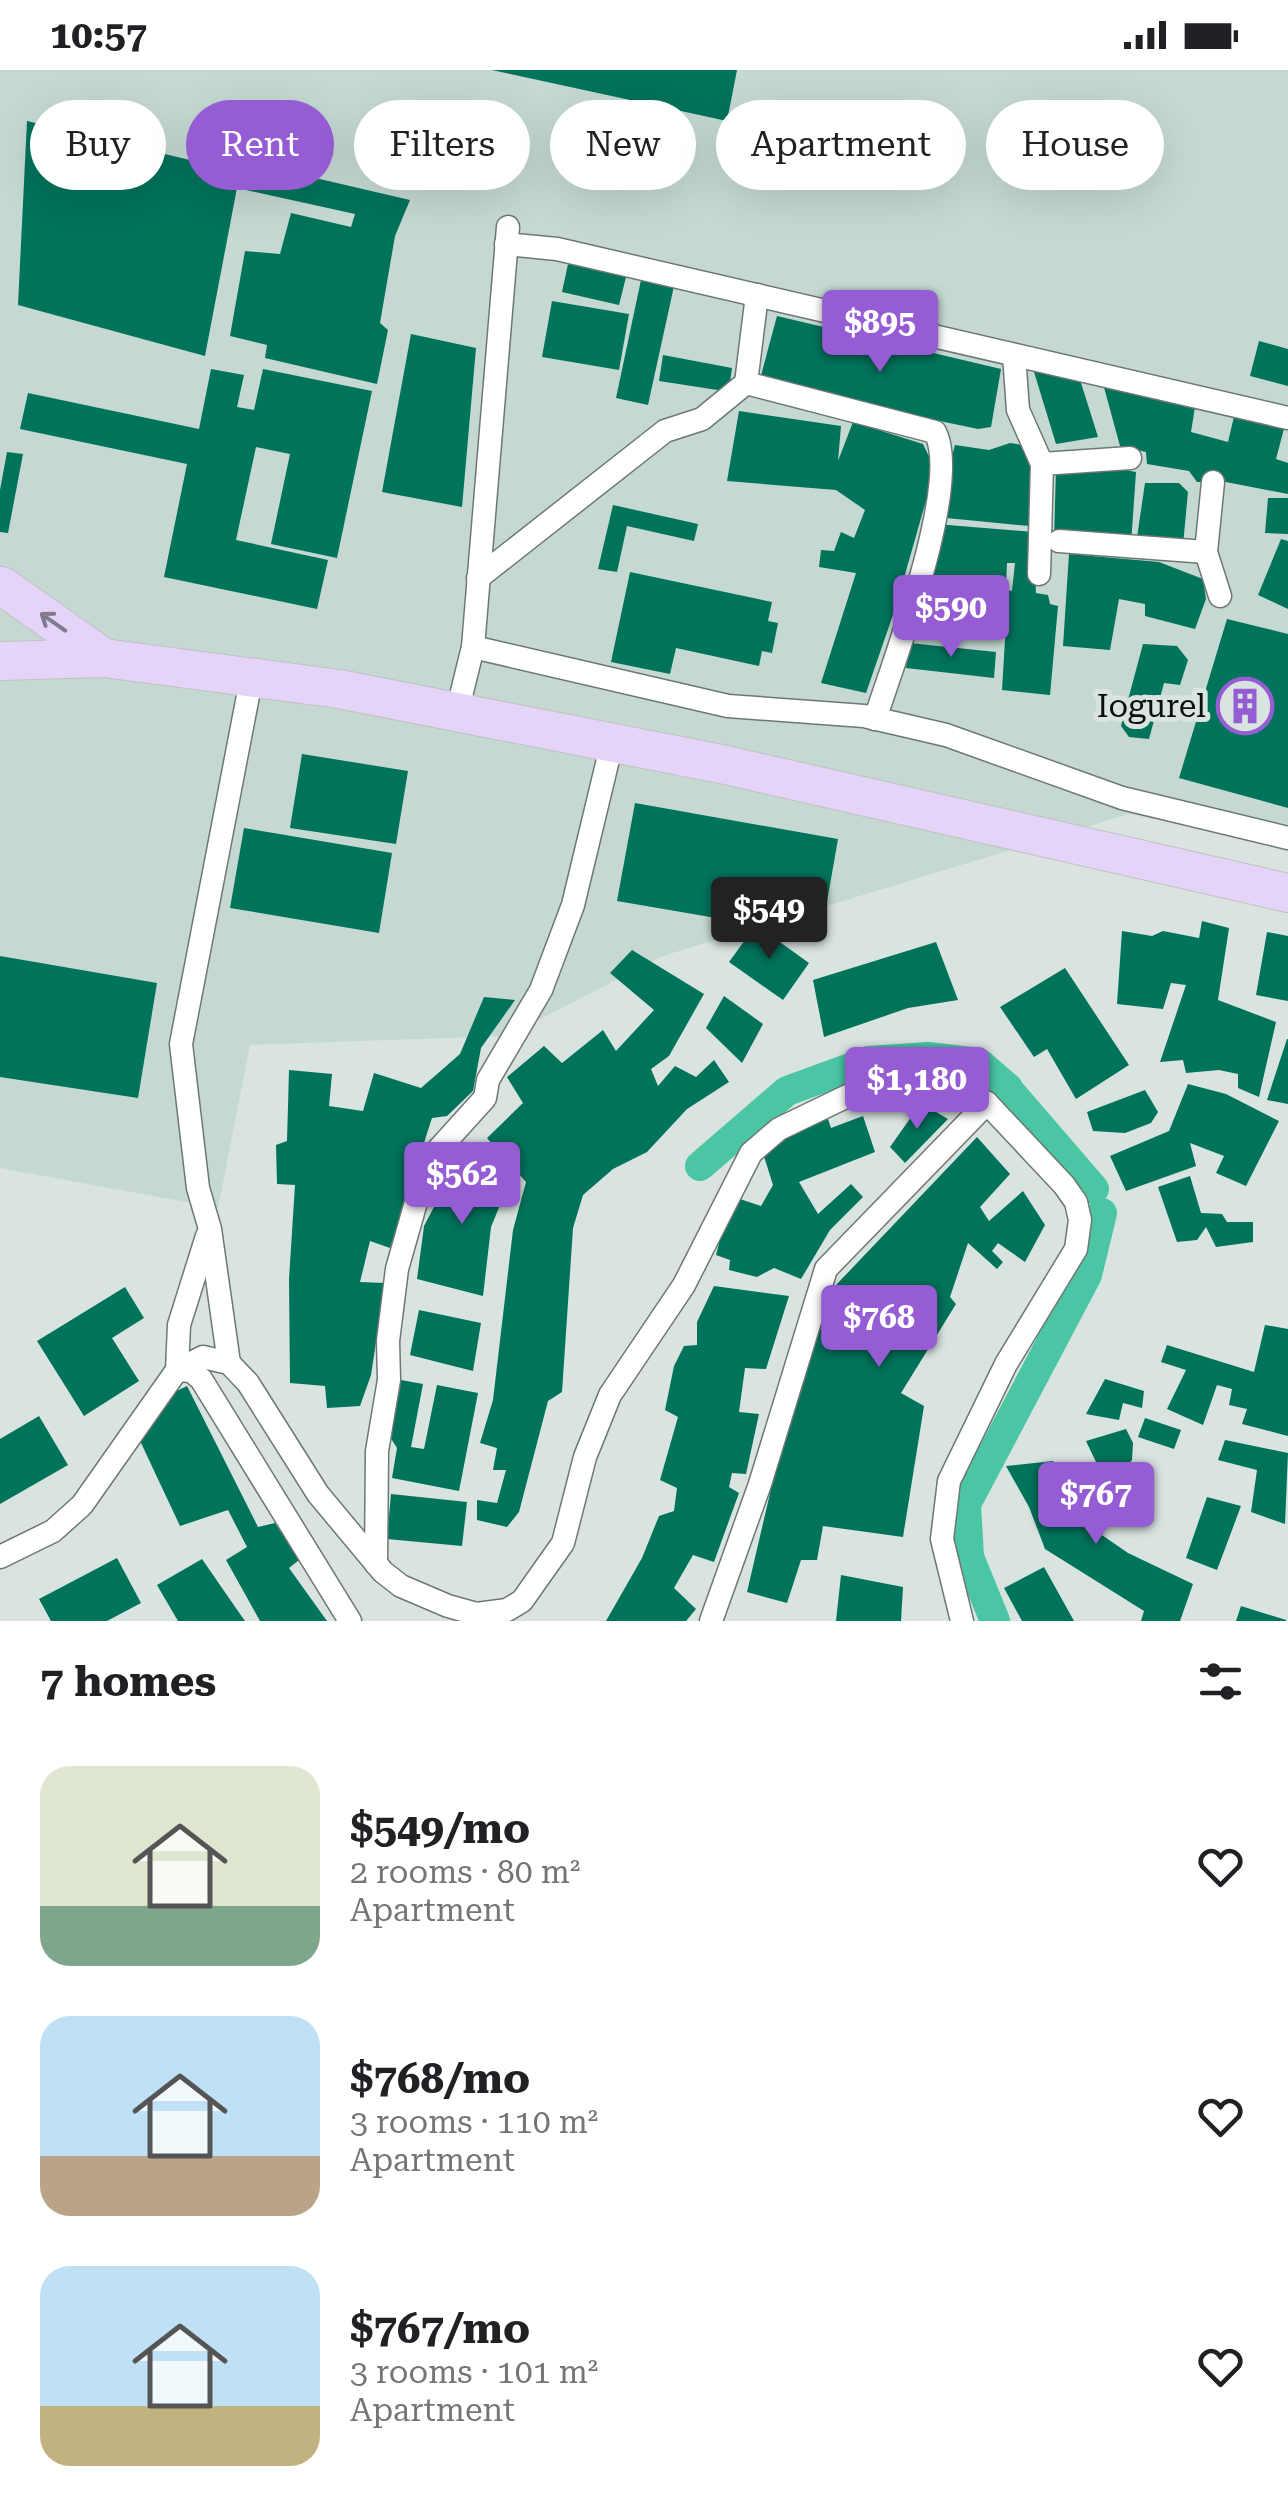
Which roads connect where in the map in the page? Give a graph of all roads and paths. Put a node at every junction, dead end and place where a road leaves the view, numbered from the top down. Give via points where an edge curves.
1 (756, 295) junction
2 (1014, 354) junction
3 (746, 384) junction
4 (1288, 418) edge
5 (1130, 458) dead end
6 (1042, 464) junction
7 (1213, 482) dead end
8 (1059, 541) dead end
9 (1206, 552) junction
10 (1039, 574) dead end
11 (478, 578) junction
12 (1, 584) edge
13 (1220, 596) dead end
14 (473, 647) junction
15 (104, 658) junction
16 (0, 662) edge
17 (252, 675) junction
18 (458, 712) junction
19 (874, 719) junction
20 (612, 743) junction
21 (1288, 838) edge
22 (1288, 894) edge
23 (987, 1103) junction
24 (210, 1229) junction
25 (229, 1363) junction
26 (178, 1370) junction
27 (0, 1557) edge
28 (376, 1564) junction
29 (522, 1611) edge
30 (350, 1621) edge
31 (712, 1621) edge
32 (962, 1621) edge

1 - 2 street
1 - 3 street
1 - 11 street via 507,236
2 - 4 street
2 - 6 street via 1018,410
3 - 11 street via 702,419 664,431
3 - 19 street via 935,432 942,444 931,533
5 - 6 street
6 - 10 street
7 - 9 street
8 - 9 street
9 - 13 street
11 - 14 street
15 -> 12 main road
12 - 16 main road via 12,624
14 - 18 street
14 - 19 street via 728,706
15 - 16 main road
15 - 17 main road
17 - 18 main road
17 - 24 street via 181,1044 198,1188
18 - 20 main road
19 - 21 street via 946,735 1122,798
20 - 22 main road
20 - 28 street via 573,905 541,990 488,1080 485,1098 437,1151 397,1269 378,1451
23 - 29 street via 944,1084 862,1088 779,1129 751,1153 684,1284 620,1374 584,1457 563,1543
23 - 31 street via 826,1269
23 - 32 street via 1064,1184 1080,1220 1076,1249 1006,1364 949,1481 942,1539
24 - 25 street
24 - 26 street via 180,1325
25 - 26 street via 203,1357
25 - 28 street via 318,1494
26 - 27 street via 74,1513
26 - 30 street via 201,1379
28 - 29 street via 421,1596 478,1614

